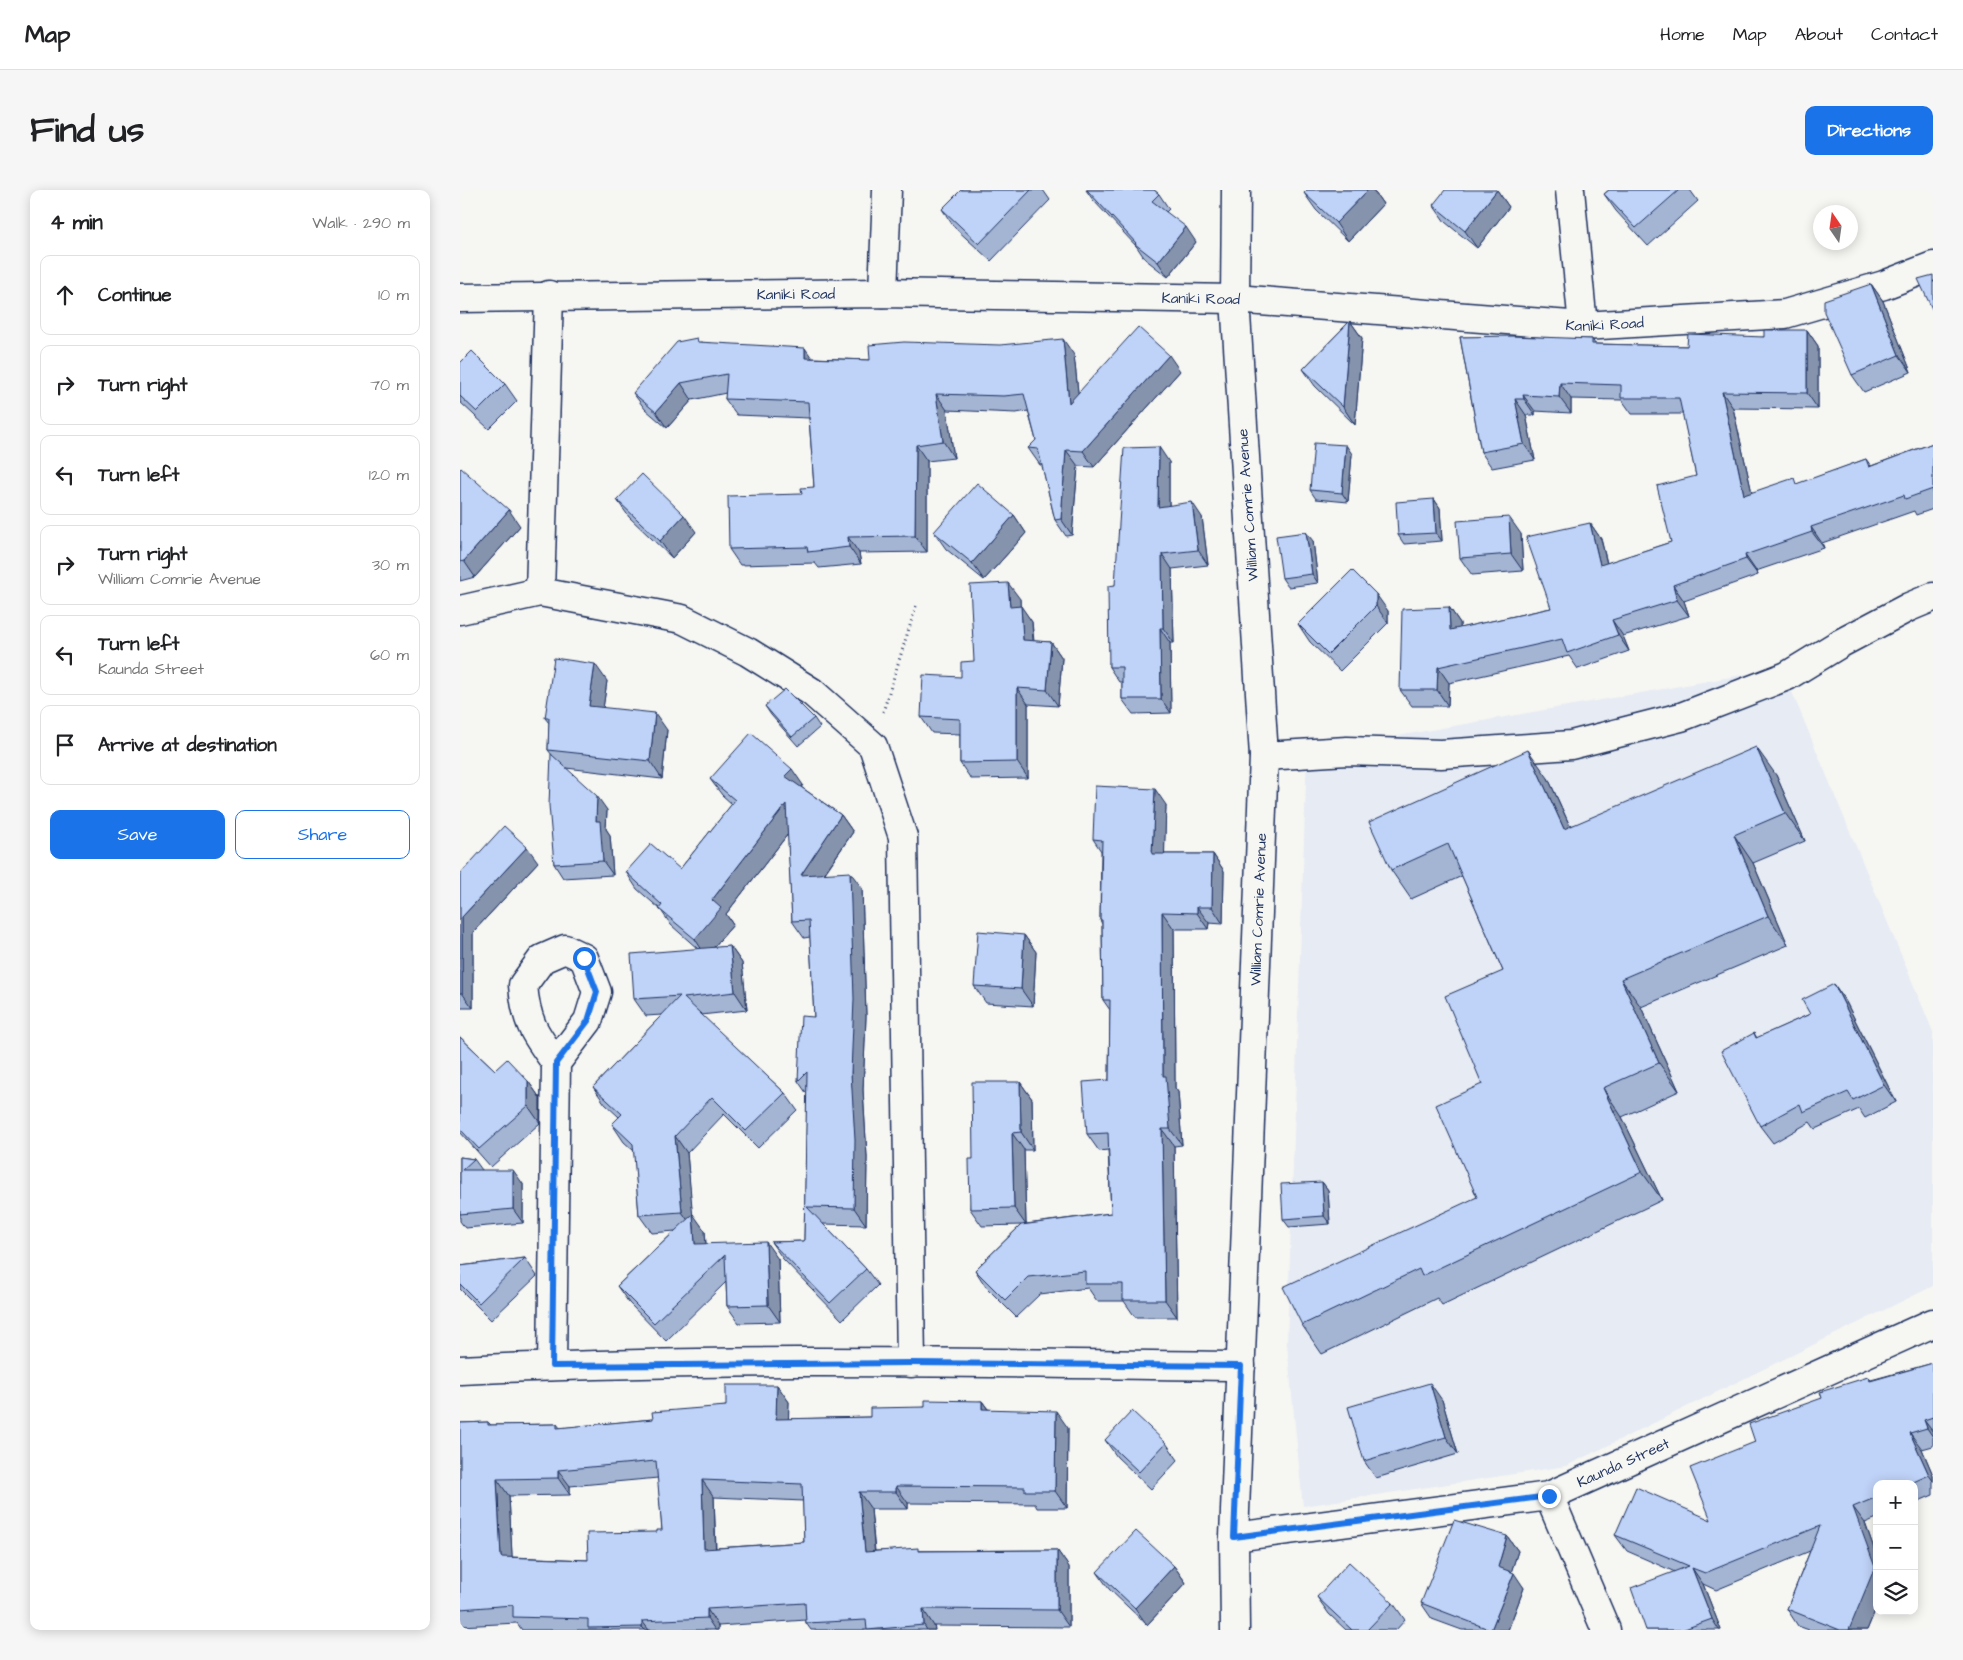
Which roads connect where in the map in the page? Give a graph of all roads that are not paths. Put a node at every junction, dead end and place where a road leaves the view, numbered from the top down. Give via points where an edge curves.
1 (887, 190) edge
2 (1236, 190) edge
3 (1570, 190) edge
4 (1933, 266) edge
5 (883, 293) junction
6 (549, 295) junction
7 (460, 298) edge
8 (1235, 299) junction
9 (1583, 326) junction
10 (540, 592) junction
11 (1933, 597) edge
12 (460, 610) edge
13 (1264, 756) junction
14 (556, 1063) dead end
15 (1933, 1323) edge
16 (911, 1363) junction
17 (552, 1366) junction
18 (1241, 1366) junction
19 (460, 1370) edge
20 (1549, 1496) junction
21 (1234, 1537) junction
22 (1234, 1630) edge
23 (1606, 1630) edge

1 - 5 street
2 - 8 street, William Comrie Avenue
3 - 9 street
4 - 9 street, Kaniki Road via 1884,285 1785,314
5 - 6 street, Kaniki Road
5 - 8 street, Kaniki Road
6 - 7 street, Kaniki Road
6 - 10 street
8 - 9 street, Kaniki Road
8 - 13 street, William Comrie Avenue
10 - 12 street
10 - 16 street via 682,619 748,652 812,692 873,746 903,837
11 - 13 street via 1841,643 1787,676 1681,717 1571,745 1441,754 1347,751
13 - 18 street, William Comrie Avenue
14 - 17 street
15 - 20 street, Kaunda Street
16 - 17 street
16 - 18 street
17 - 19 street
18 - 21 street, William Comrie Avenue
20 - 21 street, Kaunda Street
20 - 23 street
21 - 22 street, William Comrie Avenue

